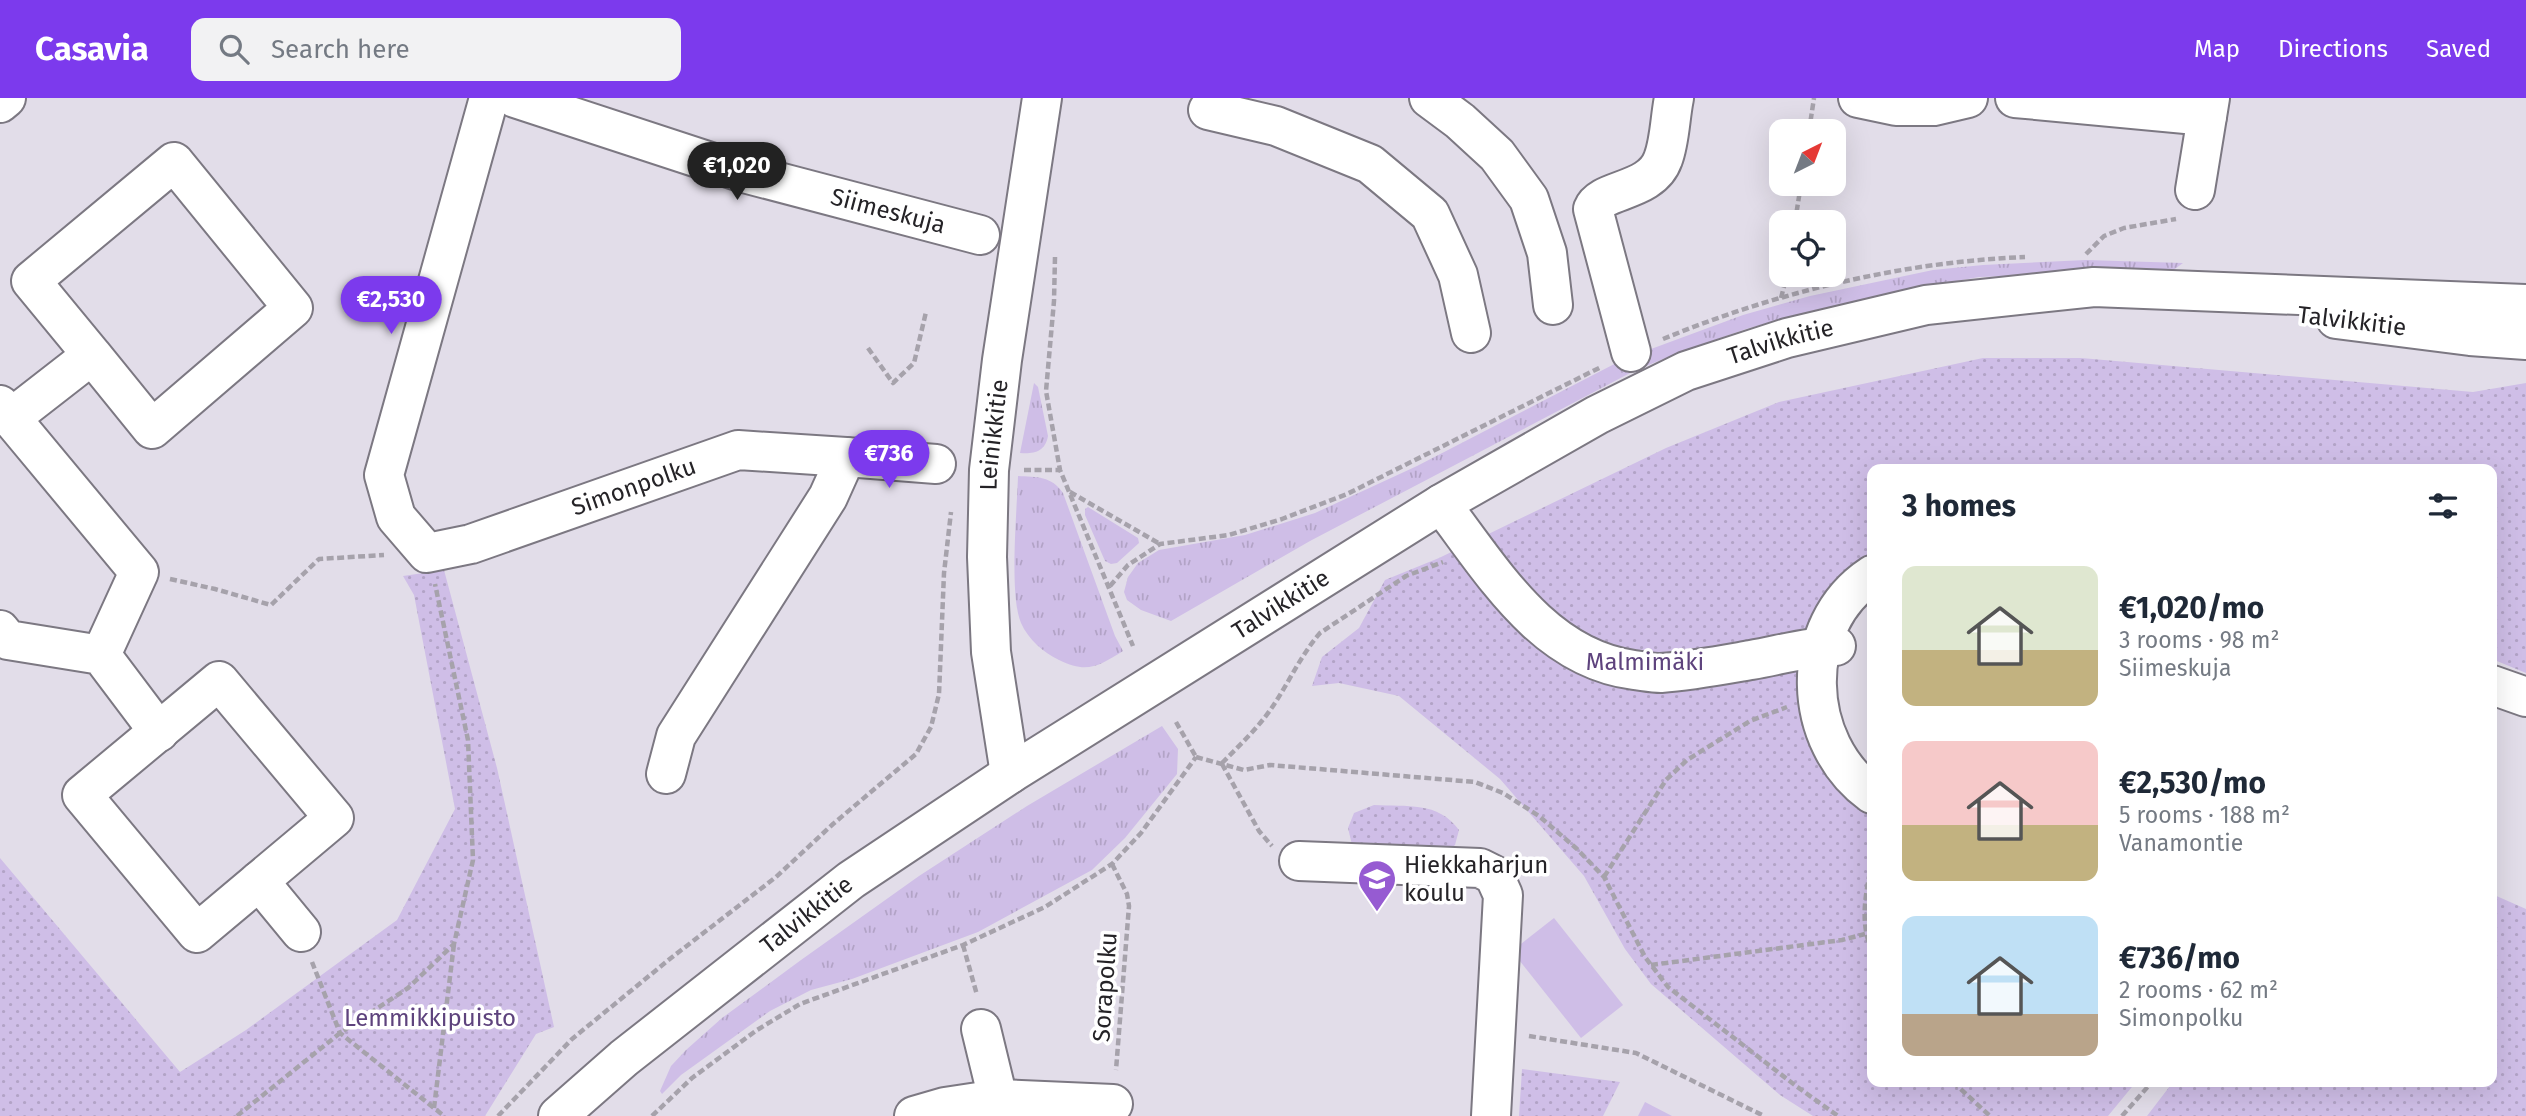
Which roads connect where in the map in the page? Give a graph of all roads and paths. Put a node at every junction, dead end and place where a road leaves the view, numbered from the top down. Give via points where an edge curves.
1 (6, 98) edge
2 (489, 98) edge
3 (515, 98) edge
4 (1042, 98) edge
5 (1429, 98) edge
6 (1674, 98) edge
7 (1814, 98) edge
8 (1858, 98) edge
9 (1968, 98) edge
10 (2015, 98) edge
11 (0, 103) edge
12 (2209, 107) edge
13 (1208, 110) dead end
14 (1279, 112) edge
15 (1811, 119) edge
16 (2195, 190) joint
17 (980, 235) dead end
18 (1055, 256) dead end
19 (2090, 271) junction
20 (1784, 287) edge
21 (2526, 304) edge
22 (1553, 305) dead end
23 (926, 312) dead end
24 (1471, 333) dead end
25 (2526, 340) edge
26 (868, 348) dead end
27 (1631, 352) junction
28 (92, 355) junction
29 (5, 411) edge
30 (846, 457) junction
31 (936, 464) dead end
32 (1070, 492) junction
33 (1441, 504) junction
34 (952, 506) dead end
35 (1160, 544) junction
36 (1475, 548) junction
37 (427, 553) junction
38 (139, 572) junction
39 (1867, 578) edge
40 (1110, 586) junction
41 (443, 616) dead end
42 (0, 630) edge
43 (1133, 646) dead end
44 (1828, 646) junction
45 (101, 654) junction
46 (2497, 687) edge
47 (1816, 696) junction
48 (2526, 697) edge
49 (1176, 722) dead end
50 (159, 732) junction
51 (1196, 757) junction
52 (1221, 764) junction
53 (666, 774) dead end
54 (1010, 774) junction
55 (1867, 790) edge
56 (1299, 861) joint
57 (1112, 864) junction
58 (1604, 877) junction
59 (258, 881) junction
60 (1867, 889) edge
61 (1865, 912) joint
62 (301, 932) joint
63 (1865, 934) junction
64 (1867, 939) edge
65 (454, 944) junction
66 (963, 946) junction
67 (1651, 965) junction
68 (981, 1018) joint
69 (1496, 1030) junction
70 (341, 1033) junction
71 (1958, 1087) edge
72 (2148, 1087) edge
73 (998, 1099) junction
74 (1114, 1104) joint
75 (434, 1108) junction
76 (561, 1115) edge
77 (237, 1116) edge
78 (444, 1116) edge
79 (498, 1116) edge
80 (652, 1116) edge
81 (914, 1116) edge
82 (1491, 1116) edge
83 (1764, 1116) edge
84 (1838, 1116) edge
85 (1990, 1116) edge
86 (2122, 1116) edge

1 - 11 main road
2 - 37 main road via 384,475 396,517
3 - 17 main road, Siimeskuja via 744,173
4 - 54 main road, Leinikkitie via 989,470 986,557 991,652
5 - 22 main road via 1497,155 1529,199 1548,253
6 - 27 main road via 1663,161 1647,181 1599,200 1593,209
7 - 15 path
8 - 9 main road via 1896,106 1934,106
10 - 12 main road
12 - 16 main road
13 - 14 main road
14 - 24 main road via 1370,164 1430,214 1458,275
16 - 19 path via 2191,217 2123,228 2104,236
18 - 32 path, Leinikkitie via 1046,391 1060,470
19 - 21 main road, Talvikkitie
19 - 25 main road, Talvikkitie via 2470,336
19 - 33 main road, Talvikkitie via 1926,305 1735,353 1686,371 1597,415
20 - 27 path via 1780,299
23 - 26 path via 914,363 893,383
27 - 35 path via 1347,494 1230,535
28 - 28 main road via 31,281 174,162 293,307 152,429
28 - 29 main road
29 - 38 main road
30 - 31 main road, Simonpolku
30 - 37 main road, Simonpolku via 738,450 471,544
30 - 53 main road via 828,497 676,736
32 - 35 path
32 - 40 path, Leinikkitie
33 - 36 main road
33 - 54 main road, Talvikkitie
34 - 79 path via 939,694 931,727 916,754 776,877 572,1039
35 - 40 path via 1128,565
36 - 44 main road via 1545,630 1584,655 1620,668 1659,673
36 - 52 path via 1406,576 1320,633 1272,708
37 - 38 path via 319,559 271,605
38 - 45 main road
39 - 44 main road via 1836,613
40 - 43 path, Leinikkitie
41 - 65 path via 468,740 473,860
42 - 45 main road via 8,640
44 - 47 main road
45 - 50 main road
46 - 48 main road
47 - 55 main road via 1828,743 1855,782
47 - 58 path via 1750,721 1687,760 1666,780
49 - 51 path
50 - 59 main road via 219,681 334,818
50 - 59 main road via 82,796 197,933
51 - 52 path
51 - 57 path via 1141,833
52 - 56 path via 1268,842
52 - 58 path via 1475,782 1539,816
54 - 76 main road, Talvikkitie via 851,880 624,1058
56 - 69 main road via 1480,868 1494,875 1503,895
57 - 66 path via 1045,907
57 - 74 path, Sorapolku via 1129,906
58 - 67 path
59 - 62 main road
60 - 61 path
61 - 63 path
62 - 70 path
63 - 64 path
63 - 67 path
65 - 70 path via 408,988
65 - 75 path
66 - 68 path
66 - 80 path via 790,1010 692,1078
67 - 84 path via 1668,987
68 - 73 main road
69 - 82 main road
69 - 83 path via 1636,1053
70 - 75 path
70 - 77 path
71 - 85 path
72 - 86 path
73 - 74 main road
73 - 81 main road
75 - 78 path

